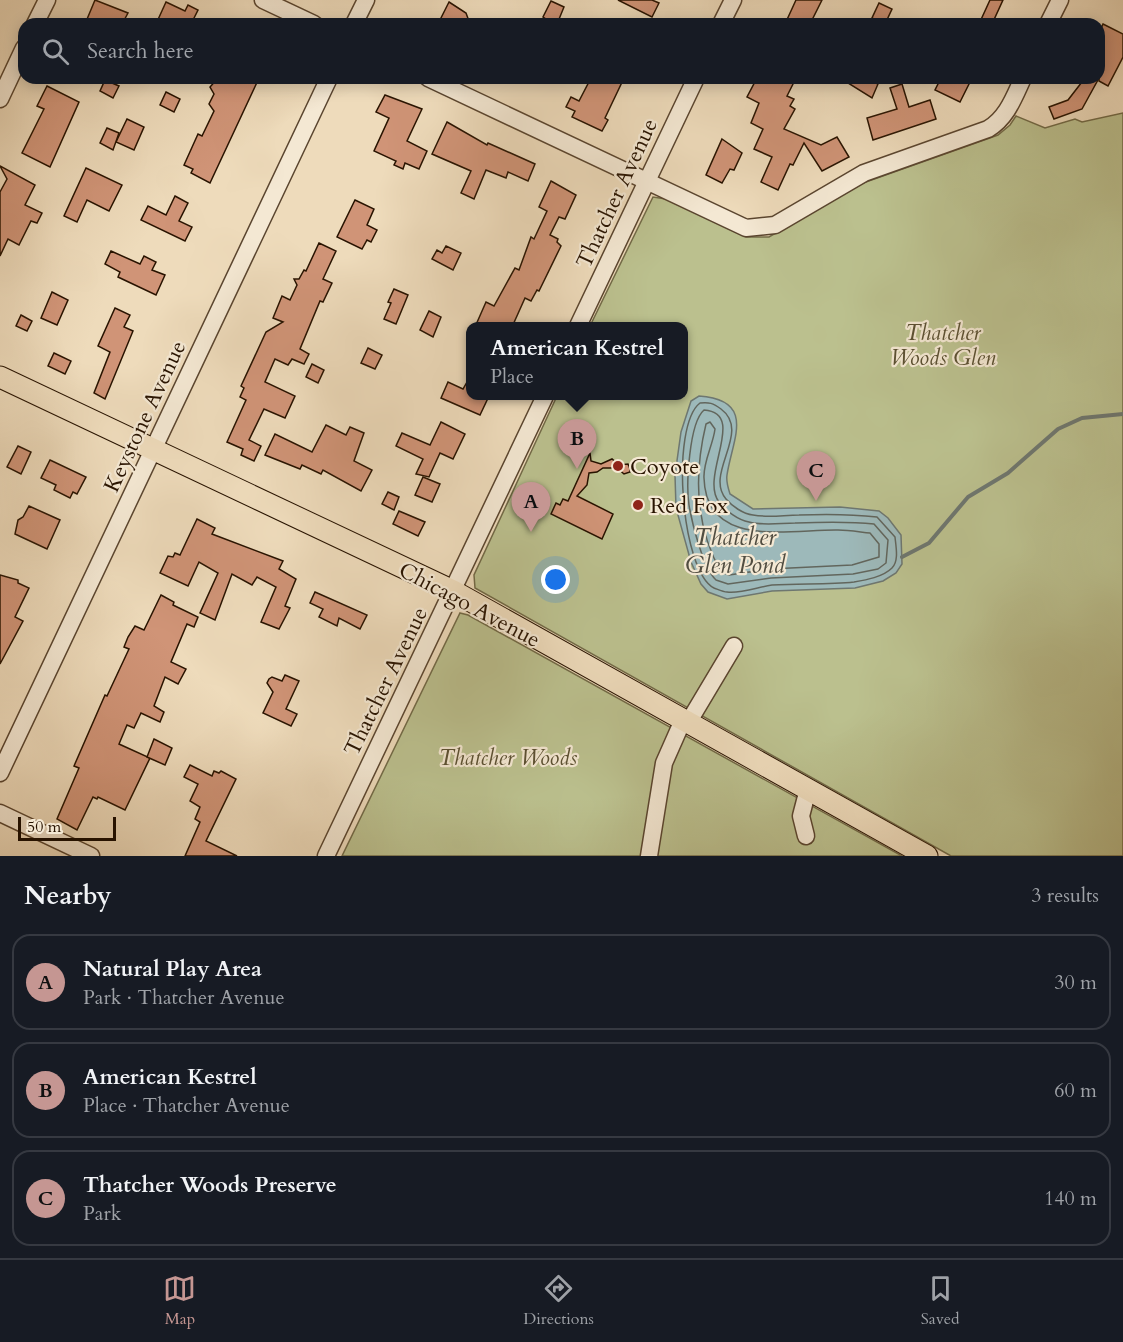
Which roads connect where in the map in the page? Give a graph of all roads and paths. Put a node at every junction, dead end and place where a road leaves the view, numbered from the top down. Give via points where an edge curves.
1 (47, 0) edge
2 (263, 0) edge
3 (366, 0) edge
4 (733, 0) edge
5 (1060, 0) edge
6 (38, 18) edge
7 (301, 18) edge
8 (357, 18) edge
9 (724, 18) edge
10 (1051, 18) edge
11 (18, 61) edge
12 (326, 84) edge
13 (441, 84) edge
14 (693, 84) edge
15 (1020, 84) edge
16 (0, 99) edge
17 (647, 181) junction
18 (580, 322) edge
19 (0, 377) edge
20 (543, 400) edge
21 (153, 449) junction
22 (453, 591) junction
23 (734, 646) dead end
24 (686, 721) junction
25 (0, 772) edge
26 (808, 789) junction
27 (0, 813) edge
28 (806, 836) dead end
29 (91, 856) edge
30 (326, 856) edge
31 (649, 856) edge
32 (927, 856) edge

1 - 6 street
2 - 7 street
3 - 8 street
4 - 9 street
5 - 10 street
11 - 16 street
12 - 21 street, Keystone Avenue
13 - 17 street
14 - 17 street, Thatcher Avenue
15 - 17 street via 999,123 864,173 775,225 746,228
17 - 18 street, Thatcher Avenue
19 - 21 main road, Chicago Avenue
20 - 22 street, Thatcher Avenue
21 - 22 main road, Chicago Avenue
21 - 25 street, Keystone Avenue
22 - 24 main road, Chicago Avenue
22 - 30 street, Thatcher Avenue
23 - 24 street
24 - 26 main road, Chicago Avenue
24 - 31 street via 663,763
26 - 28 street via 801,808
26 - 32 main road, Chicago Avenue
27 - 29 street

